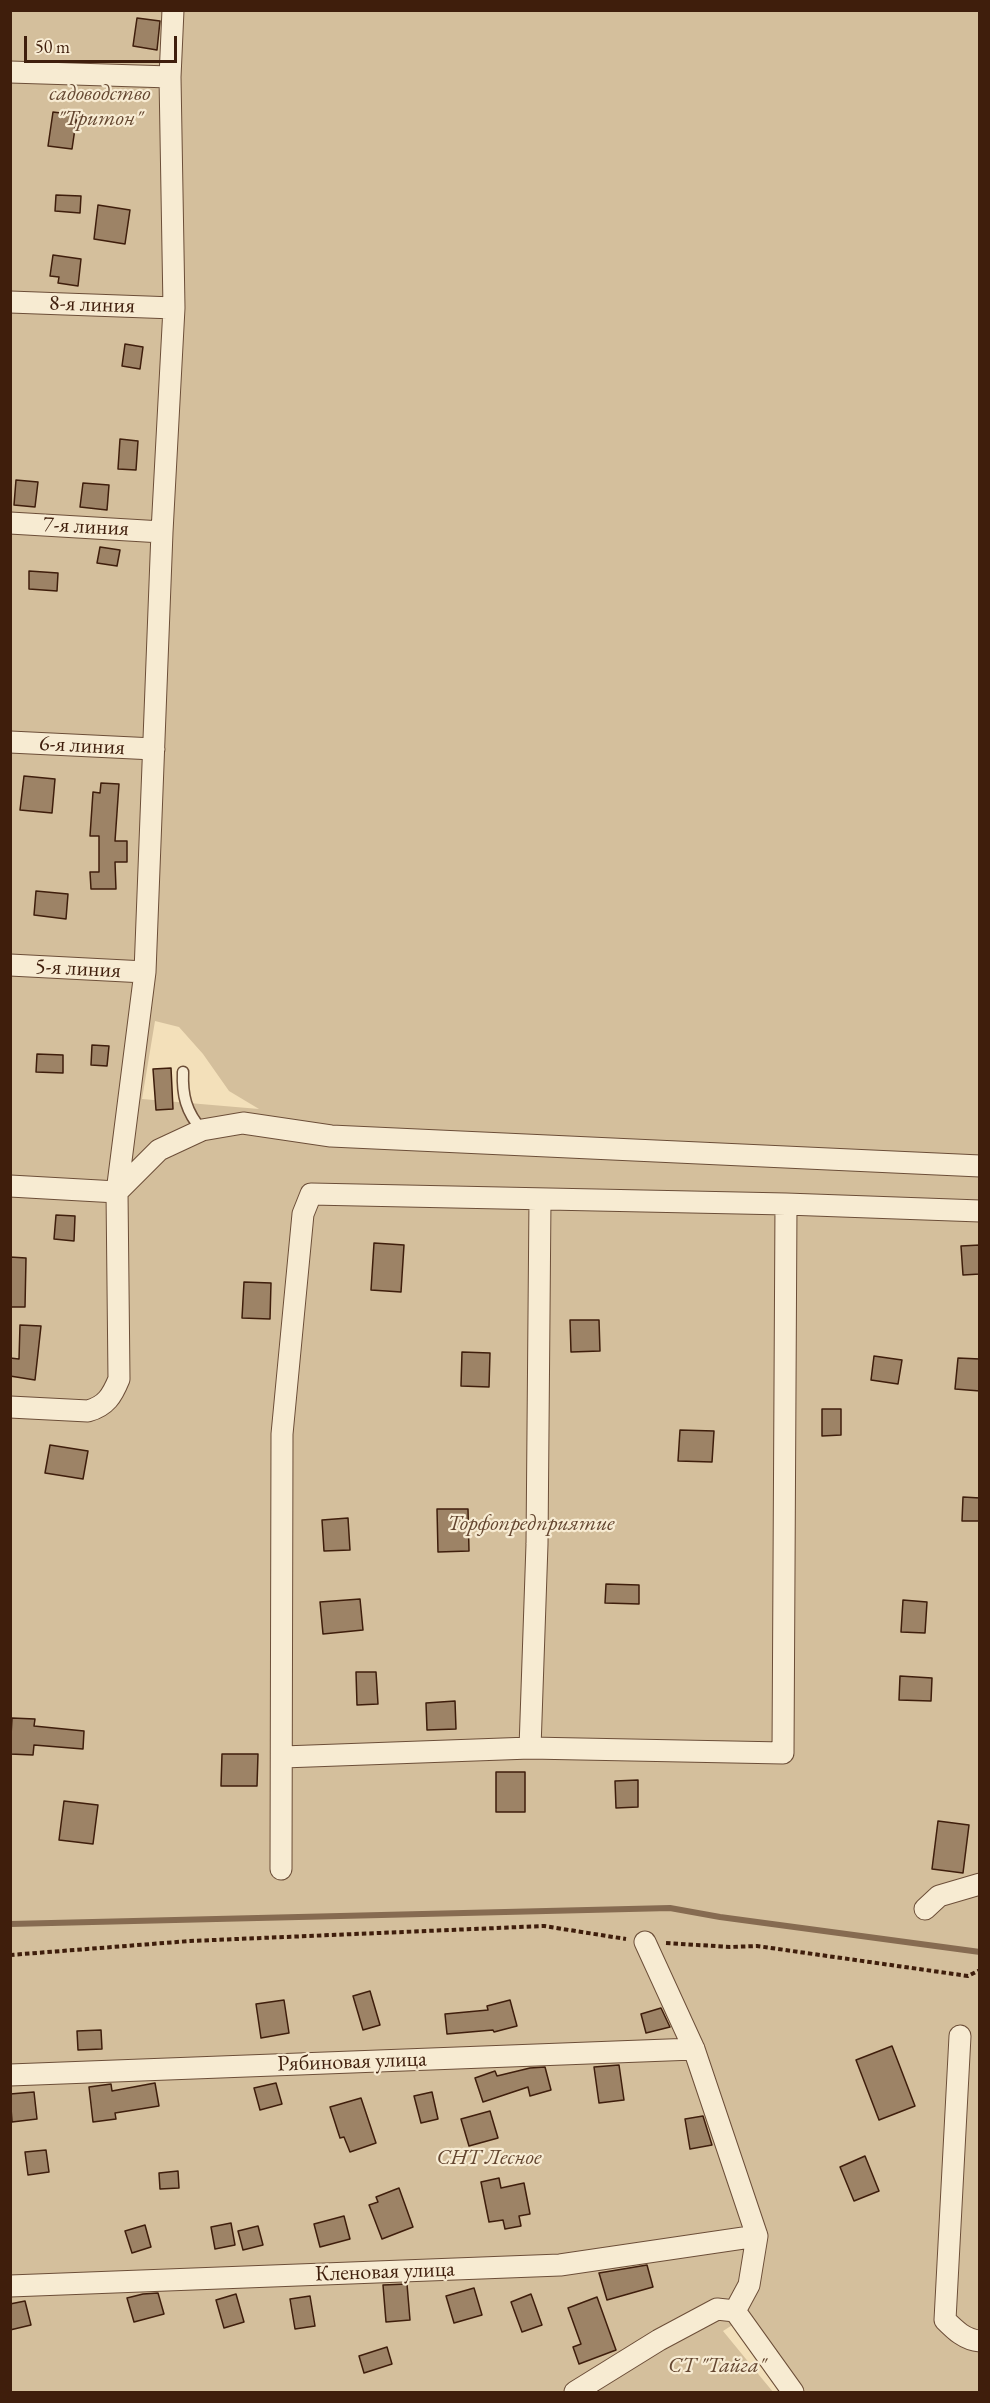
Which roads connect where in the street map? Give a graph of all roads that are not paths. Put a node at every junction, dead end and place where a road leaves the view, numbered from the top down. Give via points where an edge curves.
1 (173, 10) edge
2 (10, 72) edge
3 (170, 77) junction
4 (10, 302) edge
5 (174, 308) junction
6 (10, 523) edge
7 (162, 532) junction
8 (10, 742) edge
9 (154, 749) junction
10 (10, 965) edge
11 (145, 972) junction
12 (183, 1072) dead end
13 (202, 1130) junction
14 (980, 1166) edge
15 (10, 1186) edge
16 (117, 1192) junction
17 (540, 1198) junction
18 (786, 1204) junction
19 (980, 1211) edge
20 (10, 1407) edge
21 (530, 1748) junction
22 (283, 1756) junction
23 (281, 1869) dead end
24 (980, 1884) edge
25 (925, 1909) dead end
26 (645, 1942) road end
27 (960, 2036) dead end
28 (694, 2049) junction
29 (10, 2075) edge
30 (757, 2236) junction
31 (10, 2286) edge
32 (735, 2311) junction
33 (980, 2341) edge
34 (575, 2392) edge
35 (793, 2392) edge

1 - 3 street
2 - 3 street
3 - 5 street
4 - 5 street, 8-я линия
5 - 7 street
6 - 7 street, 7-я линия
7 - 9 street
8 - 9 street, 6-я линия
9 - 11 street
10 - 11 street, 5-я линия
11 - 16 street
12 - 13 lane via 185,1104
13 - 14 street via 243,1123 331,1136
13 - 16 street via 159,1150
15 - 16 street
16 - 20 street via 119,1379 113,1392 108,1401 88,1411
17 - 18 street
17 - 21 street via 537,1544
17 - 22 street via 311,1194 303,1214 282,1434
18 - 19 street
18 - 21 street via 783,1753
21 - 22 street
22 - 23 street
24 - 25 street via 939,1896
26 - 28 street
27 - 33 street via 945,2320 958,2333
28 - 29 street, Рябиновая улица
28 - 30 street
30 - 31 street, Кленовая улица via 560,2265
30 - 32 street via 749,2284
32 - 34 street via 717,2309
32 - 35 street

